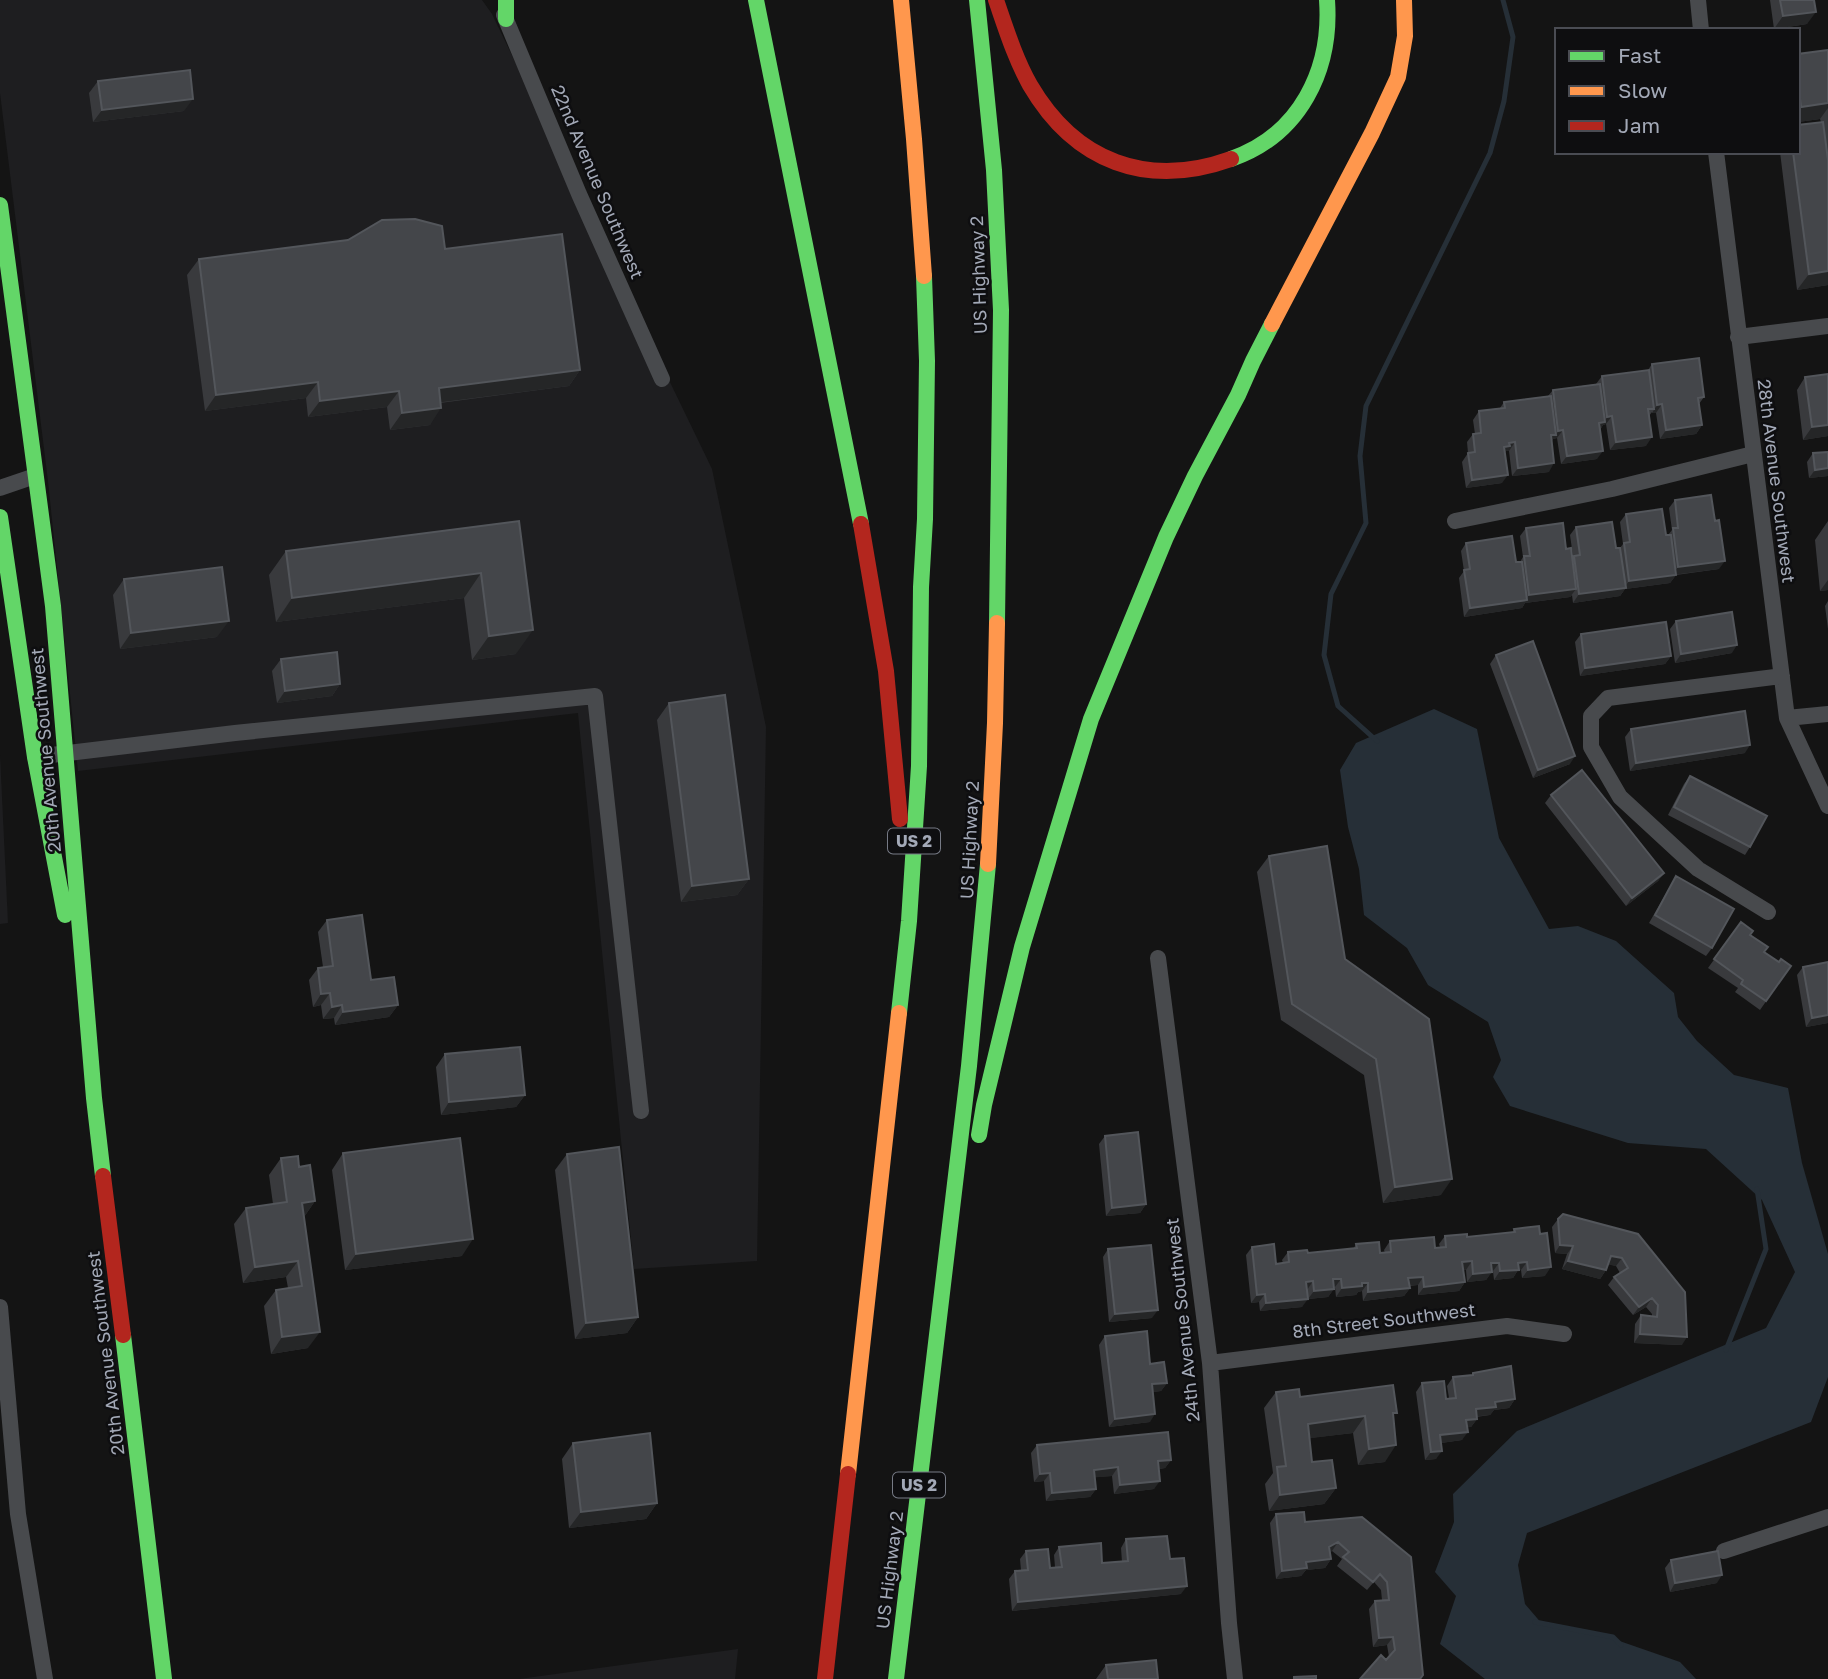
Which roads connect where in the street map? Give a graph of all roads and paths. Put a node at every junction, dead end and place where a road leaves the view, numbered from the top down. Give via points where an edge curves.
1 (497, 0) edge
2 (506, 0) edge
3 (756, 0) edge
4 (901, 0) edge
5 (977, 0) edge
6 (996, 0) edge
7 (1327, 0) edge
8 (1404, 0) edge
9 (1698, 0) edge
10 (506, 19) junction
11 (1701, 28) edge
12 (1716, 154) edge
13 (0, 205) edge
14 (1828, 326) edge
15 (1738, 337) junction
16 (662, 379) dead end
17 (1753, 454) junction
18 (35, 476) junction
19 (0, 488) edge
20 (0, 517) edge
21 (1455, 521) dead end
22 (1782, 676) junction
23 (1828, 714) edge
24 (1787, 718) junction
25 (65, 753) junction
26 (35, 757) junction
27 (1828, 807) edge
28 (1768, 912) dead end
29 (1158, 958) dead end
30 (902, 988) junction
31 (86, 1022) junction
32 (641, 1111) dead end
33 (942, 1292) junction
34 (0, 1307) edge
35 (1564, 1334) dead end
36 (1210, 1363) junction
37 (1828, 1517) edge
38 (1724, 1551) dead end
39 (45, 1679) edge
40 (164, 1679) edge
41 (825, 1679) edge
42 (896, 1679) edge
43 (1235, 1679) edge

1 - 10 street, 22nd Avenue Southwest
2 - 10 main road
3 - 30 main road via 855,486 886,671 899,800
4 - 30 main road, US 2 via 919,198 927,361 919,766
5 - 33 main road, US Highway 2 / US 2 via 994,170 1001,310 995,723 987,889
6 - 7 main road via 1018,62 1044,106 1098,153 1134,169 1156,172 1227,161 1265,143 1297,113 1324,50
8 - 33 main road via 1405,36 1398,77 1195,476 1096,707 1022,947 984,1105 964,1215
9 - 11 street
10 - 16 street, 22nd Avenue Southwest
12 - 15 street, 28th Avenue Southwest
13 - 18 main road, 20th Avenue Southwest
14 - 15 street
15 - 17 street, 28th Avenue Southwest
17 - 21 street
17 - 22 street, 28th Avenue Southwest
18 - 19 street
18 - 25 main road, 20th Avenue Southwest via 53,606
20 - 26 main road, 20th Avenue Southwest
22 - 24 street, 28th Avenue Southwest
22 - 28 street via 1608,698 1591,716 1591,747 1620,797 1698,869
23 - 24 street
24 - 27 street, 28th Avenue Southwest
25 - 26 street
25 - 31 main road, 20th Avenue Southwest
25 - 32 street via 595,696
26 - 31 main road, 20th Avenue Southwest
29 - 36 street, 24th Avenue Southwest
30 - 41 main road, US 2
31 - 40 main road, 20th Avenue Southwest
33 - 42 main road, US Highway 2 / US 2
34 - 39 street via 18,1514
35 - 36 street, 8th Street Southwest via 1507,1326
36 - 43 street, 24th Avenue Southwest
37 - 38 street

